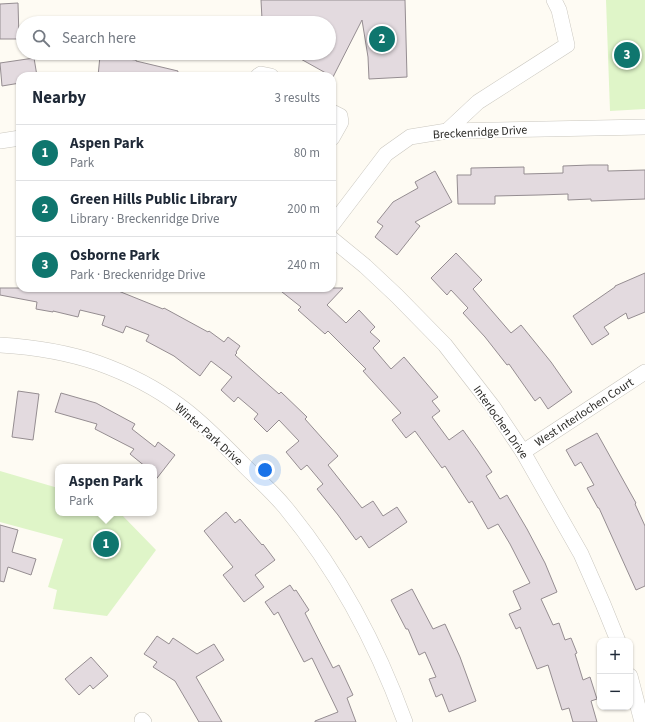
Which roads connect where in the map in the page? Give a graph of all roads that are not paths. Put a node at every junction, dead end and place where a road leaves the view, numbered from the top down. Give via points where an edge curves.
1 (554, 0) edge
2 (336, 114) edge
3 (645, 127) edge
4 (336, 131) edge
5 (447, 131) junction
6 (16, 139) edge
7 (0, 141) edge
8 (336, 220) edge
9 (336, 242) edge
10 (0, 345) edge
11 (645, 372) edge
12 (523, 452) junction
13 (617, 638) edge
14 (633, 688) edge
15 (405, 722) edge
16 (642, 722) edge

1 - 5 street via 559,10 567,45 478,102
2 - 4 street via 340,116 341,122
3 - 5 street, Breckenridge Drive
5 - 8 street, Breckenridge Drive via 410,137 386,154
6 - 7 street
9 - 12 street, Interlochen Drive via 397,296 445,345 493,407
10 - 15 street, Winter Park Drive via 42,349 98,363 156,390 181,406 211,433 284,506 316,549 365,630
11 - 12 street, West Interlochen Court
12 - 13 street, Interlochen Drive via 581,554
14 - 16 street

